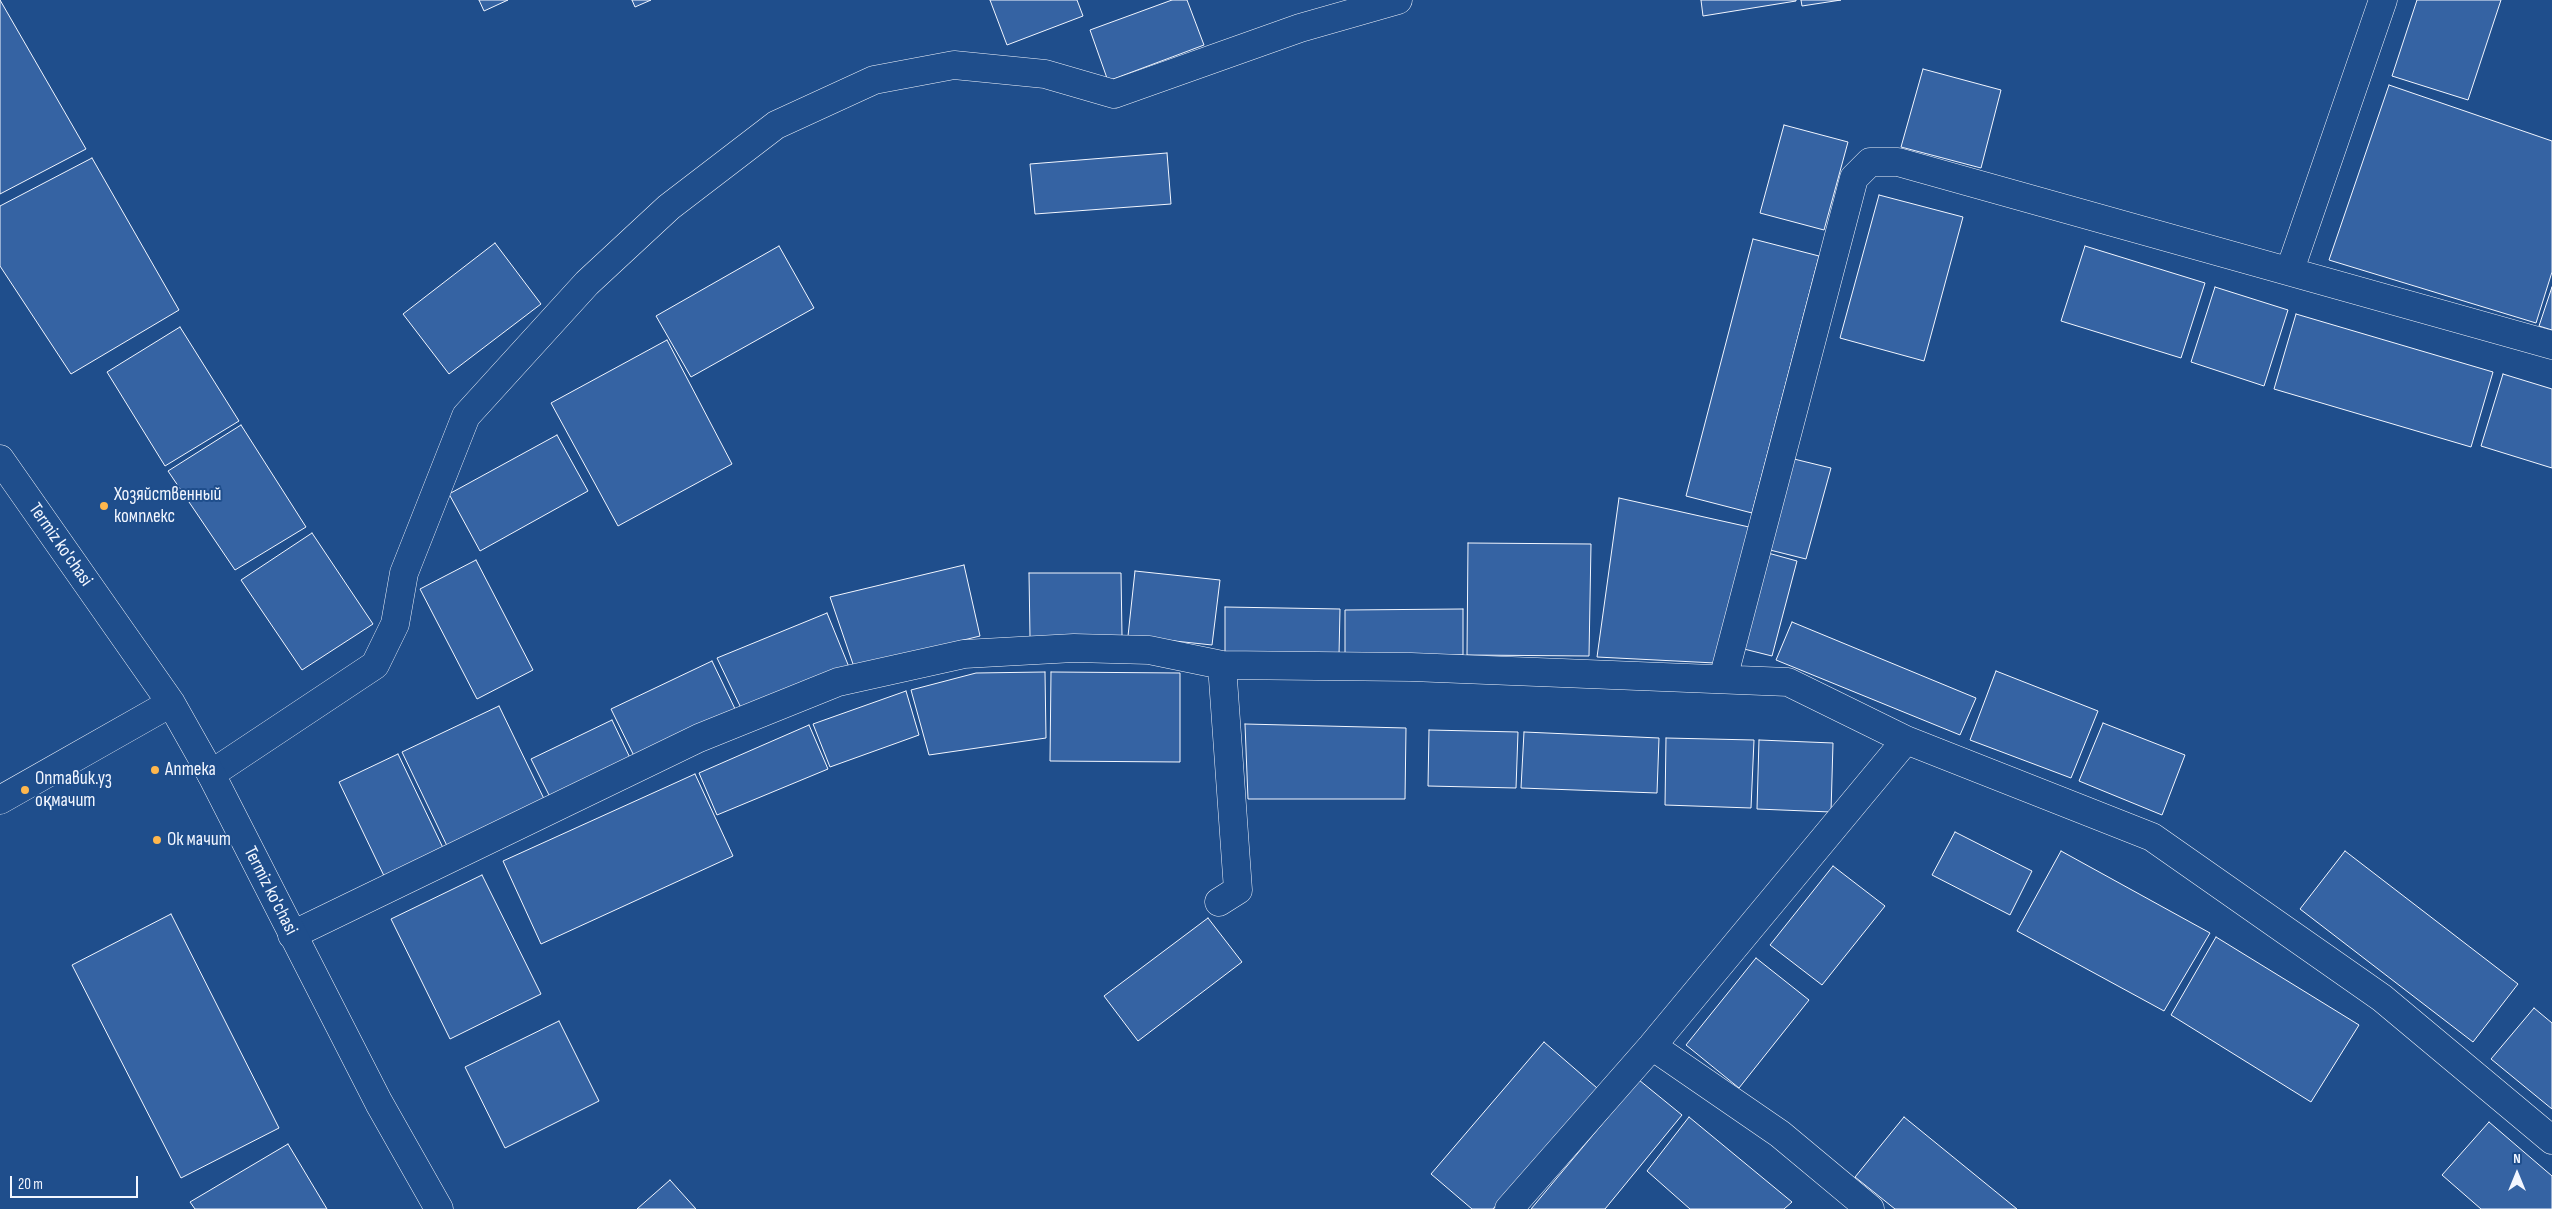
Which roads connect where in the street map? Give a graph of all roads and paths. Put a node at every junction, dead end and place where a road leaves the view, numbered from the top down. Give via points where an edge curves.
1 (1398, 0) edge
2 (2382, 0) edge
3 (2290, 270) junction
4 (2552, 345) edge
5 (0, 459) edge
6 (1222, 665) junction
7 (1723, 679) junction
8 (171, 704) junction
9 (1906, 740) junction
10 (211, 774) junction
11 (0, 800) edge
12 (1219, 902) dead end
13 (292, 935) junction
14 (1652, 1046) junction
15 (2552, 1140) edge
16 (439, 1209) edge
17 (1509, 1209) edge
18 (1870, 1209) edge

1 - 10 street via 1300,28 1114,94 1045,74 954,65 874,80 776,125 669,207 587,283 466,416 404,572 394,624 375,665
2 - 3 street
3 - 4 street
3 - 7 street via 1898,162 1870,162 1854,178
5 - 8 street, Termiz ko'chasi
6 - 7 street via 1411,667
6 - 12 street via 1238,890
6 - 13 street via 1149,650 1074,648 964,654 838,682 699,738
7 - 9 street via 1788,682
8 - 10 street, Termiz ko'chasi
8 - 11 street
9 - 14 street
9 - 15 street via 2152,837 2382,998
10 - 13 street, Termiz ko'chasi
13 - 16 street, Termiz ko'chasi via 379,1103
14 - 17 street
14 - 18 street via 1780,1134

